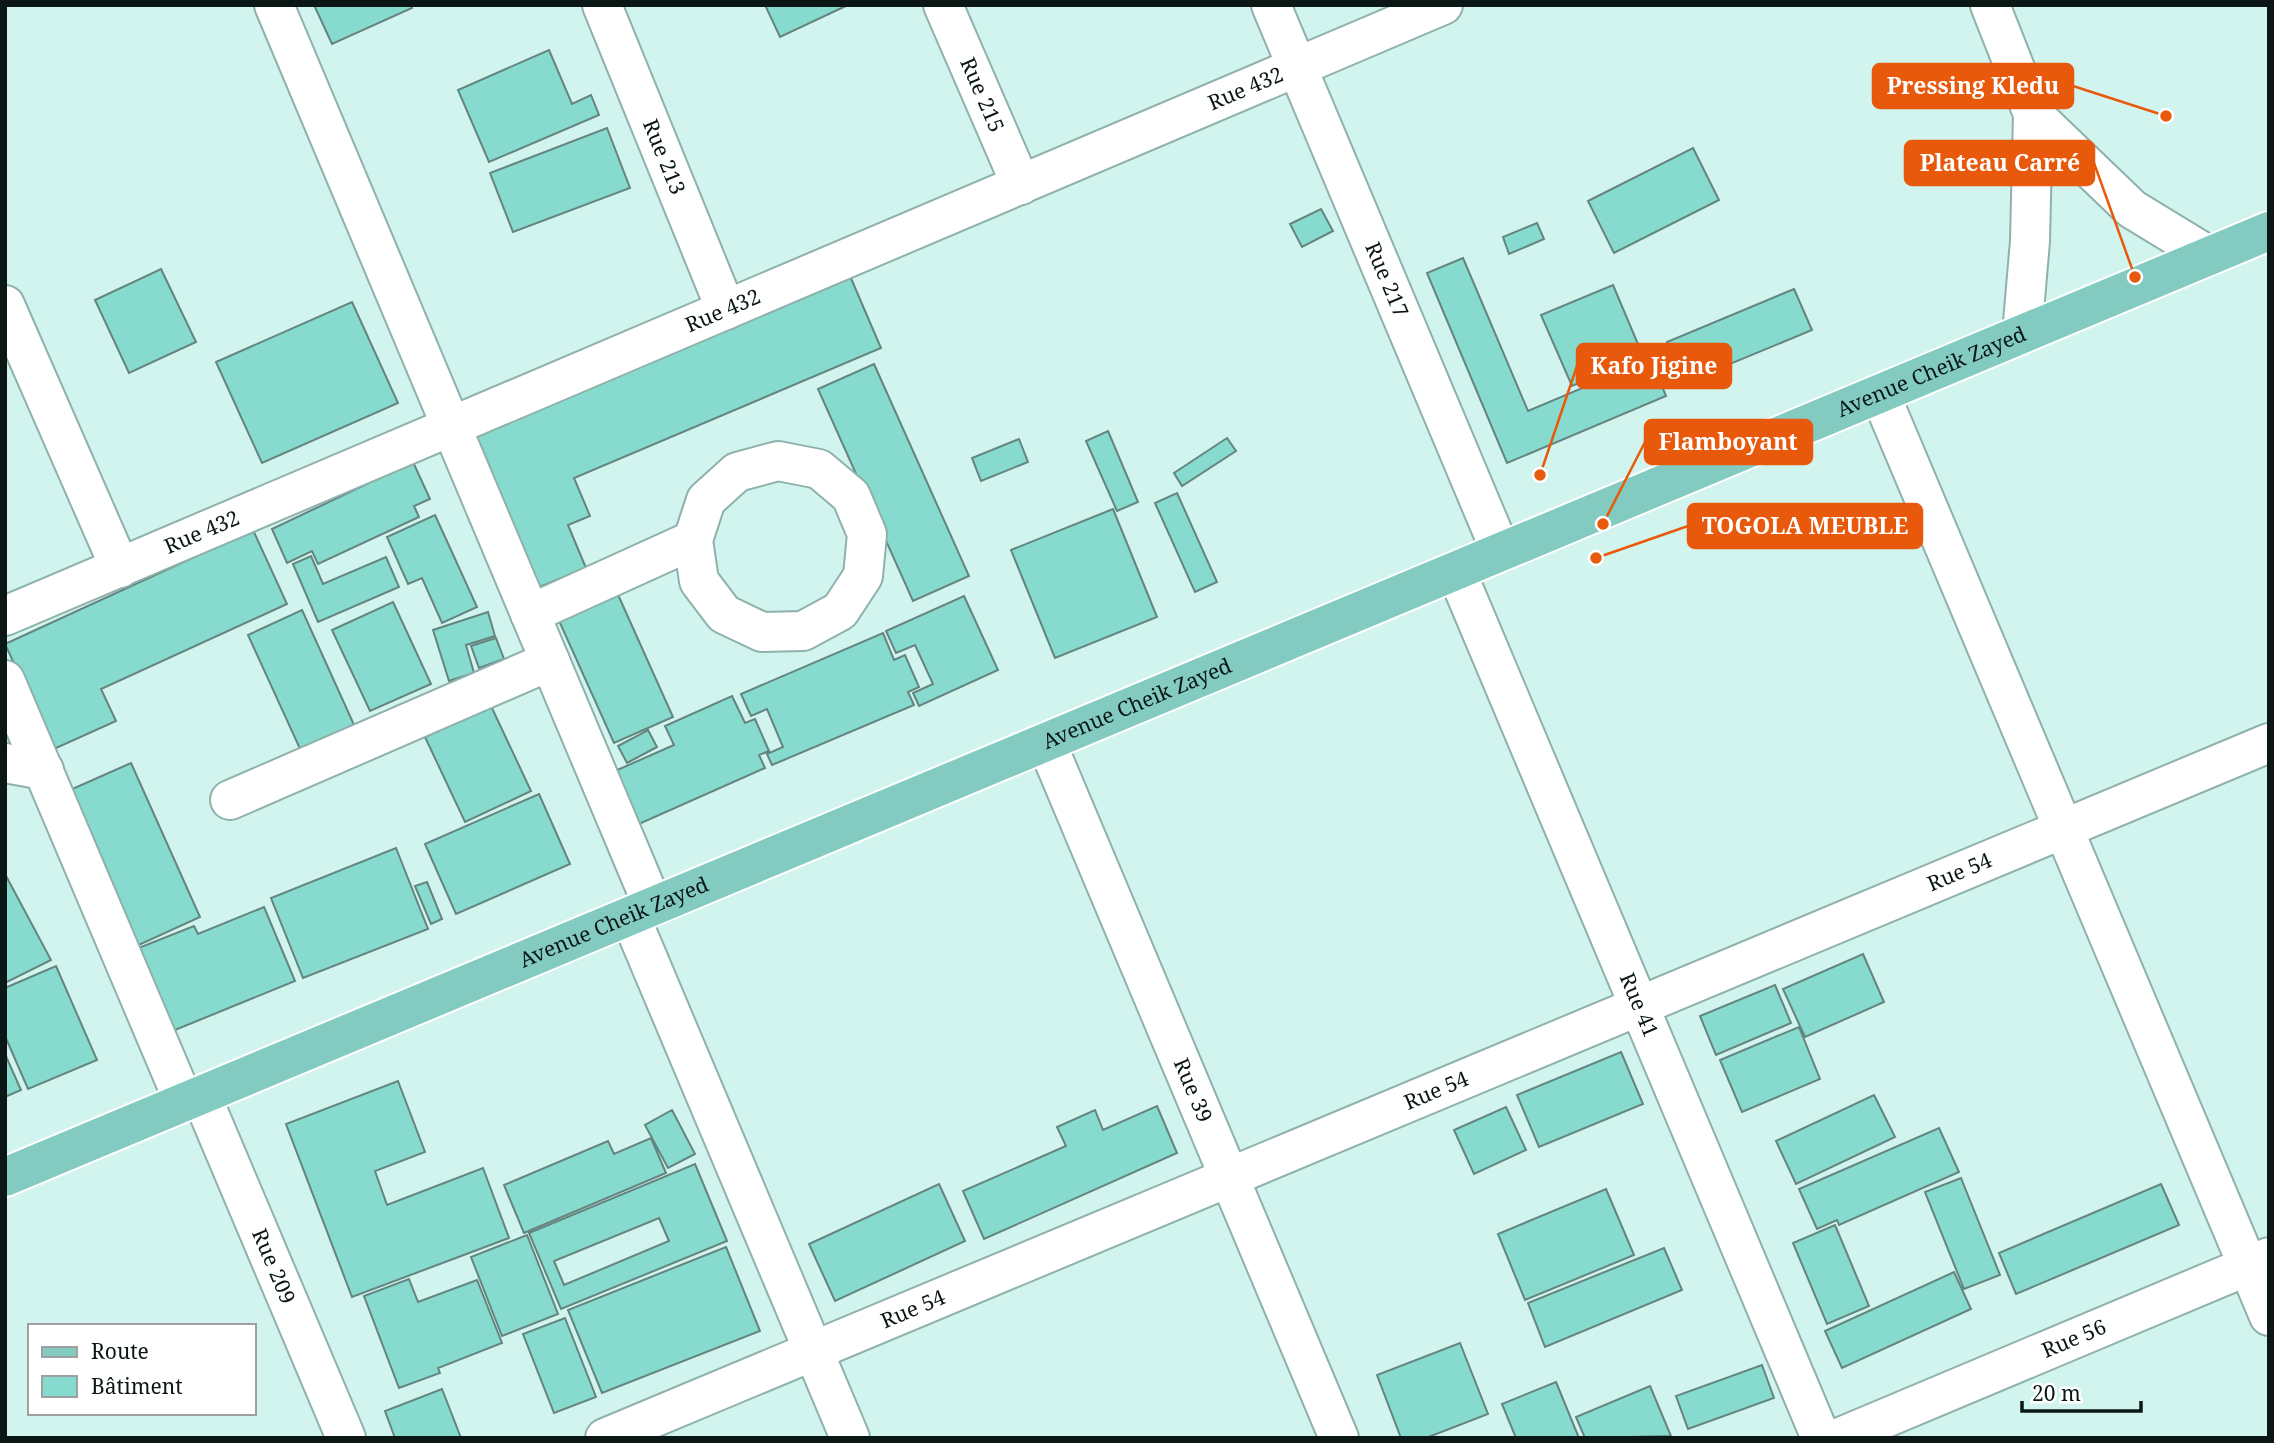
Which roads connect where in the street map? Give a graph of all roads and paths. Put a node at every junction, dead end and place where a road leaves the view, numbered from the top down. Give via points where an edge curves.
1 (274, 5) edge
2 (602, 5) edge
3 (943, 5) edge
4 (1271, 5) edge
5 (1443, 5) edge
6 (1990, 5) edge
7 (1297, 67) junction
8 (2033, 114) junction
9 (1021, 185) junction
10 (2269, 231) edge
11 (2209, 256) junction
12 (5, 305) edge
13 (726, 310) junction
14 (2022, 334) junction
15 (1880, 394) junction
16 (452, 427) junction
17 (693, 540) junction
18 (1501, 552) junction
19 (120, 568) junction
20 (1456, 571) junction
21 (530, 614) junction
22 (5, 617) edge
23 (550, 661) junction
24 (5, 680) edge
25 (1046, 742) junction
26 (2269, 743) edge
27 (5, 763) edge
28 (44, 770) junction
29 (230, 800) dead end
30 (2063, 828) junction
31 (642, 911) junction
32 (1639, 1006) junction
33 (193, 1099) junction
34 (5, 1177) edge
35 (1229, 1177) junction
36 (2258, 1261) edge
37 (2269, 1316) edge
38 (814, 1351) junction
39 (346, 1438) edge
40 (606, 1438) edge
41 (850, 1438) edge
42 (1339, 1438) edge
43 (1821, 1438) edge
44 (1838, 1438) edge

1 - 16 street
2 - 13 street, Rue 213
3 - 9 street, Rue 215
4 - 7 street, Rue 217
5 - 7 street, Rue 432
6 - 8 street
7 - 9 street, Rue 432
7 - 18 street, Rue 217
8 - 11 street via 2132,209
8 - 14 street
9 - 13 street, Rue 432
10 - 11 main road, Avenue Cheik Zayed
11 - 14 main road, Avenue Cheik Zayed
12 - 19 street
13 - 16 street, Rue 432
14 - 15 main road, Avenue Cheik Zayed
15 - 18 main road, Avenue Cheik Zayed
15 - 30 street
16 - 19 street, Rue 432
16 - 21 street
17 - 17 street via 706,500 737,472 778,461 818,469 851,496 867,534 863,576 840,611 803,631 762,632 724,614 699,581
17 - 21 street
18 - 20 main road, Avenue Cheik Zayed
19 - 22 street, Rue 432
20 - 25 main road, Avenue Cheik Zayed
20 - 32 street, Rue 41
21 - 23 street
23 - 29 street
23 - 31 street
24 - 28 street, Rue 209
25 - 31 main road, Avenue Cheik Zayed
25 - 35 street, Rue 39
26 - 30 street, Rue 54
27 - 28 street
28 - 33 street, Rue 209
30 - 32 street, Rue 54
30 - 36 street
31 - 33 main road, Avenue Cheik Zayed
31 - 38 street
32 - 35 street, Rue 54
32 - 43 street, Rue 41
33 - 34 main road, Avenue Cheik Zayed
33 - 39 street, Rue 209
35 - 38 street, Rue 54
35 - 42 street, Rue 39
36 - 37 street
36 - 44 street, Rue 56
38 - 40 street, Rue 54
38 - 41 street

